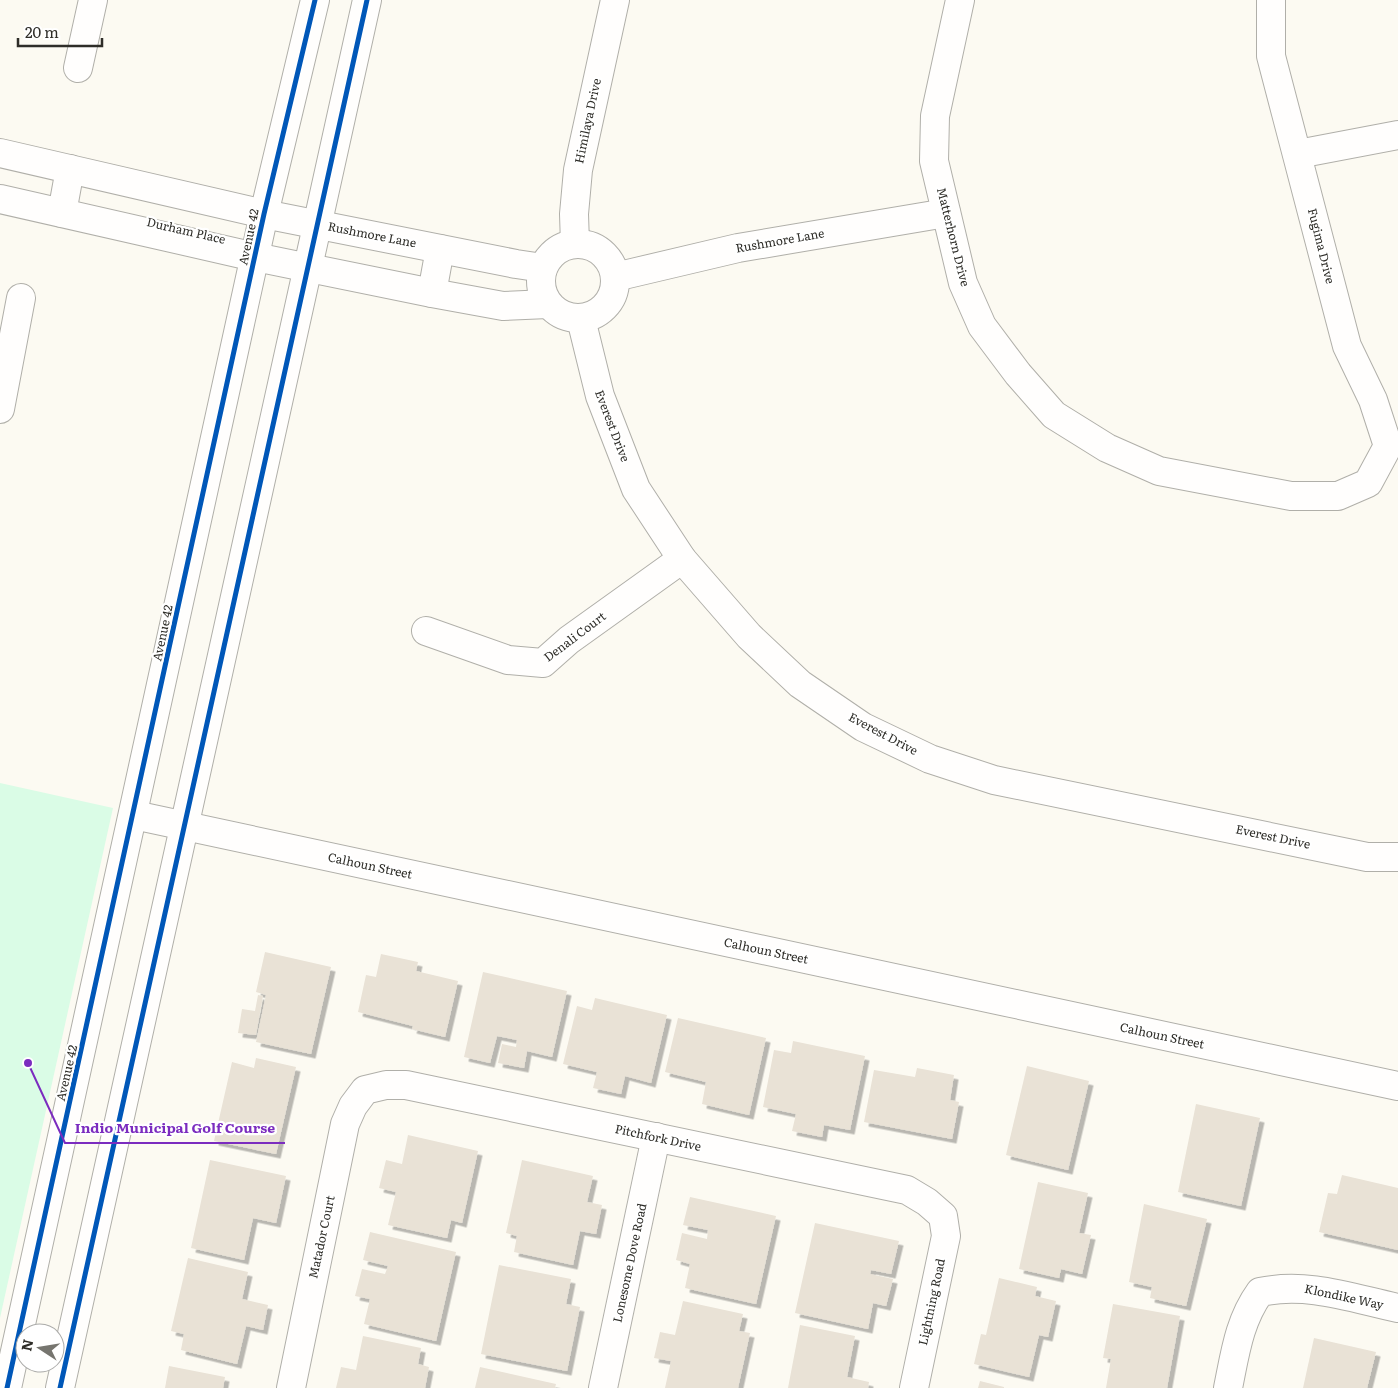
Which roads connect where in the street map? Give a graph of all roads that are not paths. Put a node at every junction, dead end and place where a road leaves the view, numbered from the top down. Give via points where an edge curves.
1 (93, 0) edge
2 (315, 0) edge
3 (367, 0) edge
4 (615, 0) edge
5 (960, 0) edge
6 (1272, 0) edge
7 (78, 68) dead end
8 (1398, 134) edge
9 (0, 153) edge
10 (1298, 154) junction
11 (70, 170) junction
12 (0, 199) edge
13 (62, 213) junction
14 (946, 213) junction
15 (264, 214) junction
16 (318, 224) junction
17 (575, 244) junction
18 (440, 249) junction
19 (256, 256) junction
20 (308, 268) junction
21 (543, 268) junction
22 (615, 277) junction
23 (432, 293) junction
24 (21, 298) dead end
25 (548, 304) junction
26 (581, 319) junction
27 (0, 409) edge
28 (1368, 483) joint
29 (682, 559) junction
30 (426, 631) dead end
31 (134, 815) junction
32 (185, 827) junction
33 (1398, 857) edge
34 (1398, 1086) edge
35 (364, 1090) joint
36 (656, 1137) junction
37 (943, 1216) joint
38 (1398, 1308) edge
39 (6, 1388) edge
40 (60, 1388) edge
41 (291, 1388) edge
42 (604, 1388) edge
43 (914, 1388) edge
44 (1228, 1388) edge

1 - 7 street
2 - 15 street, Avenue 42
3 - 16 street
4 - 17 street, Himilaya Drive via 578,170
5 - 14 street, Matterhorn Drive via 935,116 934,161
6 - 10 street, Fugima Drive via 1271,56
8 - 10 street
9 - 11 street
10 - 28 street, Fugima Drive via 1347,346 1373,400 1388,446
11 - 13 street
11 - 15 street
12 - 13 street, Durham Place
13 - 19 street, Durham Place
14 - 22 street, Rushmore Lane via 738,248
14 - 28 street, Matterhorn Drive via 963,283 982,326 1054,415 1107,448 1158,471 1291,496 1338,496
15 - 16 street
15 - 19 street, Avenue 42
16 - 18 street, Rushmore Lane
16 - 20 street
17 - 21 street via 556,251
17 - 22 street via 597,249 612,266
18 - 21 street, Rushmore Lane
18 - 23 street
19 - 20 street, Durham Place
19 - 31 street, Avenue 42
20 - 23 street, Durham Place
20 - 32 street
21 - 25 street via 541,287
22 - 26 street via 610,300 592,316
23 - 25 street, Durham Place via 503,306
24 - 27 street
25 - 26 street via 557,313
26 - 29 street, Everest Drive via 600,396 636,489
29 - 30 street, Denali Court via 543,662 508,660
29 - 33 street, Everest Drive via 749,636 800,684 863,727 930,759 1004,782 1366,857
31 - 32 street, Calhoun Street
31 - 39 street, Avenue 42
32 - 34 street, Calhoun Street
32 - 40 street
35 - 36 street, Pitchfork Drive via 406,1085
35 - 41 street, Matador Court via 345,1124
36 - 37 street, Pitchfork Drive via 907,1190
36 - 42 street, Lonesome Dove Road
37 - 43 street, Lightning Road via 946,1236
38 - 44 street, Klondike Way via 1302,1287 1260,1292 1248,1308 1241,1326

